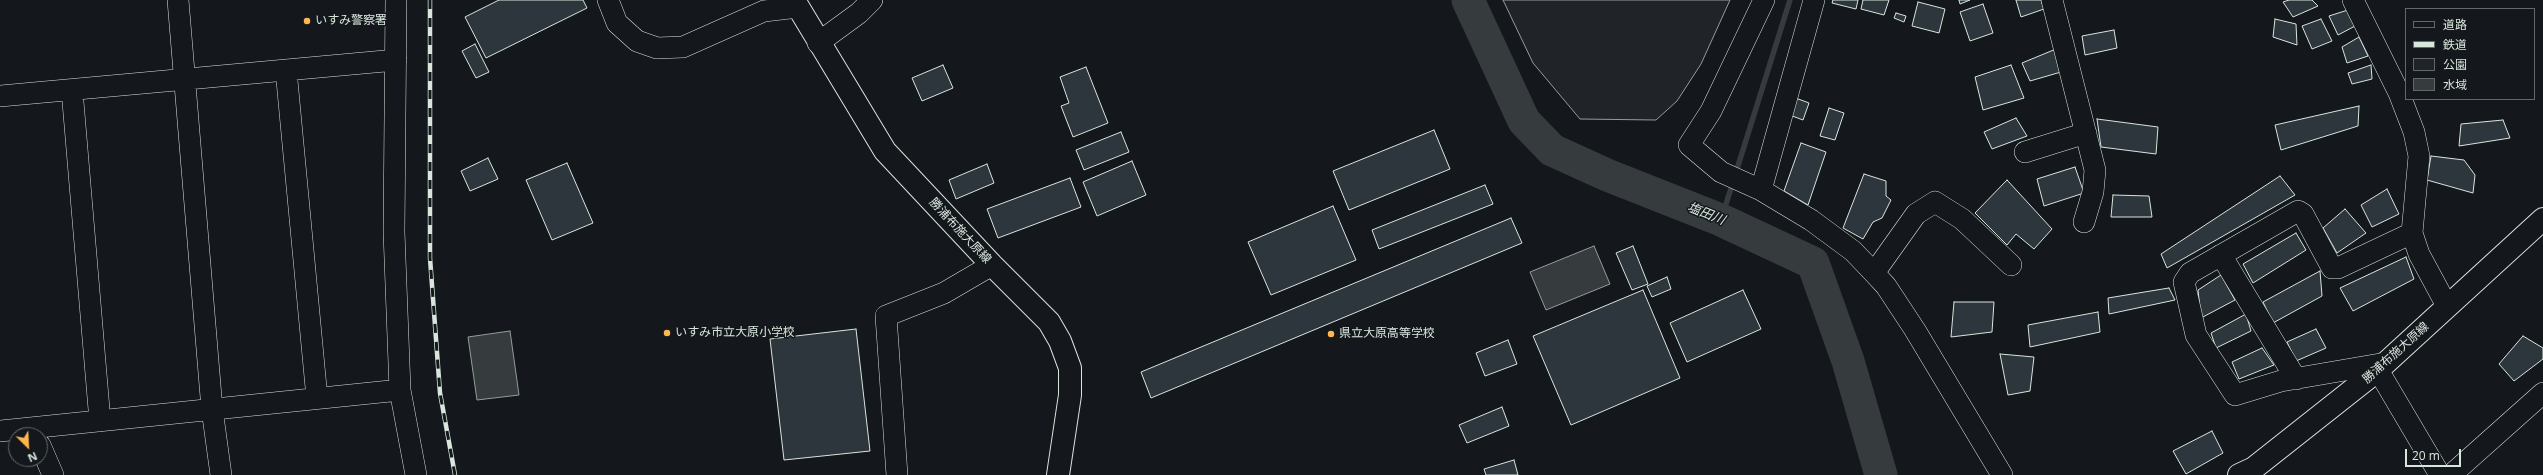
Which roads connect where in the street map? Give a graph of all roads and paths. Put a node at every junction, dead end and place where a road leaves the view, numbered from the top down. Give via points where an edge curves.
1 (178, 0) edge
2 (396, 0) edge
3 (608, 0) edge
4 (872, 0) edge
5 (1764, 0) edge
6 (1814, 0) edge
7 (2052, 0) edge
8 (2353, 0) edge
9 (796, 3) edge
10 (818, 43) junction
11 (396, 60) junction
12 (286, 70) junction
13 (185, 79) junction
14 (72, 90) junction
15 (0, 96) edge
16 (2086, 133) junction
17 (2025, 152) dead end
18 (1743, 182) junction
19 (2543, 219) edge
20 (2084, 222) dead end
21 (2412, 233) junction
22 (2221, 255) junction
23 (992, 265) junction
24 (2011, 265) dead end
25 (1874, 273) junction
26 (2447, 306) junction
27 (2382, 366) junction
28 (2296, 379) junction
29 (400, 390) junction
30 (2543, 392) edge
31 (318, 398) junction
32 (212, 409) junction
33 (100, 421) junction
34 (48, 433) edge
35 (48, 464) edge
36 (2250, 473) edge
37 (53, 475) edge
38 (221, 475) edge
39 (416, 475) edge
40 (897, 475) edge
41 (1058, 475) edge
42 (2002, 475) edge
43 (2440, 475) edge
44 (2451, 475) edge

1 - 13 street
2 - 11 street
3 - 9 street via 617,23 637,41 657,48 683,47 764,11
4 - 10 street via 859,13
5 - 18 street via 1711,111 1689,145
6 - 18 street
7 - 16 street
8 - 21 street via 2399,93 2414,132 2420,156
9 - 10 main road, 勝浦布施大原線
10 - 23 main road, 勝浦布施大原線 via 886,150
11 - 12 street
11 - 29 street via 394,232
12 - 13 street
12 - 31 street
13 - 14 street
13 - 32 street
14 - 15 street
14 - 33 street
16 - 17 street
16 - 20 street via 2095,170 2093,192
18 - 25 street via 1811,220 1853,251
19 - 26 main road, 勝浦布施大原線
21 - 22 street via 2338,268 2332,268 2303,214 2298,211
21 - 26 street via 2419,254
22 - 28 street
22 - 28 street via 2190,273 2184,282 2196,335 2235,395
23 - 40 street via 944,293 886,316
23 - 41 main road, 勝浦布施大原線 via 1049,322 1060,341 1070,368 1070,395
24 - 25 street via 1962,219 1935,202 1916,214
25 - 42 street via 1886,286 1940,370
26 - 27 main road, 勝浦布施大原線
27 - 28 street
27 - 36 main road, 勝浦布施大原線
27 - 43 street
29 - 31 street
29 - 39 street
30 - 44 street
31 - 32 street
32 - 33 street
32 - 38 street
33 - 34 street
35 - 37 street

